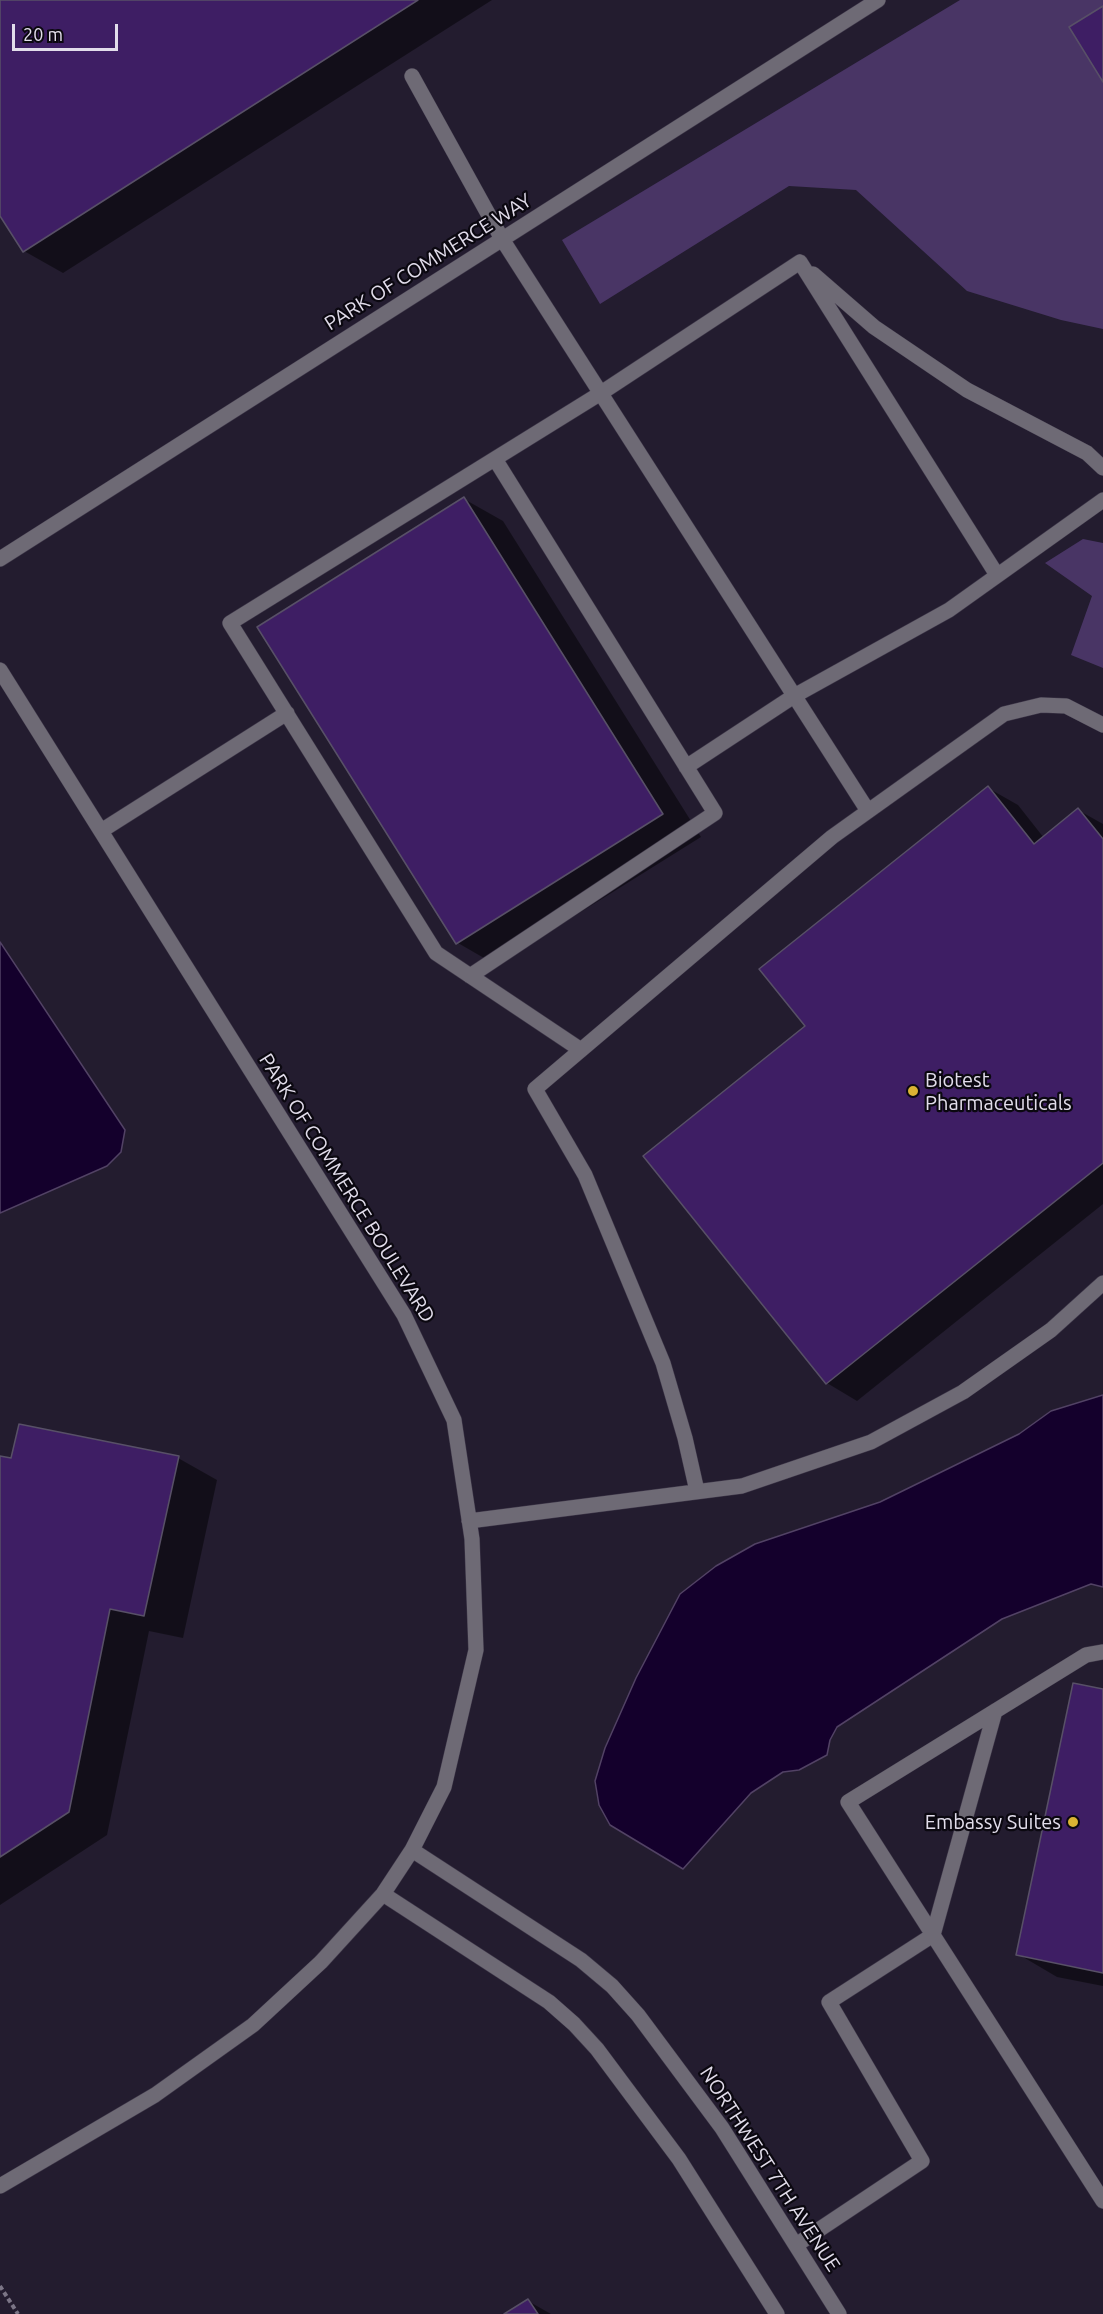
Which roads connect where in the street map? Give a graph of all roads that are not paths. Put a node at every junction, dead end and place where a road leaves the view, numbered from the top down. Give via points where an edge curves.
1 (879, 0) edge
2 (861, 5) edge
3 (412, 76) dead end
4 (502, 239) junction
5 (800, 262) junction
6 (601, 393) junction
7 (495, 459) junction
8 (1103, 468) edge
9 (1103, 500) edge
10 (0, 559) edge
11 (997, 575) junction
12 (0, 670) edge
13 (794, 696) junction
14 (286, 713) junction
15 (1103, 725) edge
16 (686, 767) junction
17 (868, 811) junction
18 (101, 831) junction
19 (470, 976) junction
20 (581, 1050) junction
21 (1103, 1283) edge
22 (697, 1491) junction
23 (469, 1521) junction
24 (1103, 1652) edge
25 (994, 1712) junction
26 (412, 1850) junction
27 (383, 1894) junction
28 (933, 1935) junction
29 (0, 2186) edge
30 (1103, 2201) edge
31 (796, 2246) junction
32 (777, 2314) edge
33 (839, 2314) edge

1 - 2 street, PARK OF COMMERCE WAY
2 - 4 street, PARK OF COMMERCE WAY
3 - 4 street
4 - 6 street
4 - 10 street, PARK OF COMMERCE WAY
5 - 6 street
5 - 8 street via 892,340 967,390 1087,453
5 - 11 street
6 - 7 street
6 - 13 street
7 - 14 street via 230,623
7 - 16 street
9 - 11 street
11 - 13 street via 949,610
12 - 18 street, PARK OF COMMERCE BOULEVARD
13 - 16 street
13 - 17 street
14 - 18 street
14 - 19 street via 436,953
15 - 17 street via 1066,706 1041,705 1004,714
16 - 19 street via 715,813
17 - 20 street via 832,837
18 - 23 street, PARK OF COMMERCE BOULEVARD via 404,1315 454,1420
19 - 20 street
20 - 22 street via 535,1089 585,1175 642,1308 663,1363
21 - 22 street via 1051,1330 963,1392 871,1442 742,1486
22 - 23 street
23 - 26 street, PARK OF COMMERCE BOULEVARD via 477,1650 444,1787
24 - 25 street via 1086,1655
25 - 28 street
25 - 28 street via 848,1802
26 - 27 street, PARK OF COMMERCE BOULEVARD
26 - 31 street, NORTHWEST 7TH AVENUE via 581,1960 612,1986 722,2128
27 - 29 street, PARK OF COMMERCE BOULEVARD via 321,1962 253,2025 154,2095
27 - 32 street via 549,2002 574,2024 679,2159
28 - 30 street
28 - 31 street via 829,2002 922,2161
31 - 33 street, NORTHWEST 7TH AVENUE

